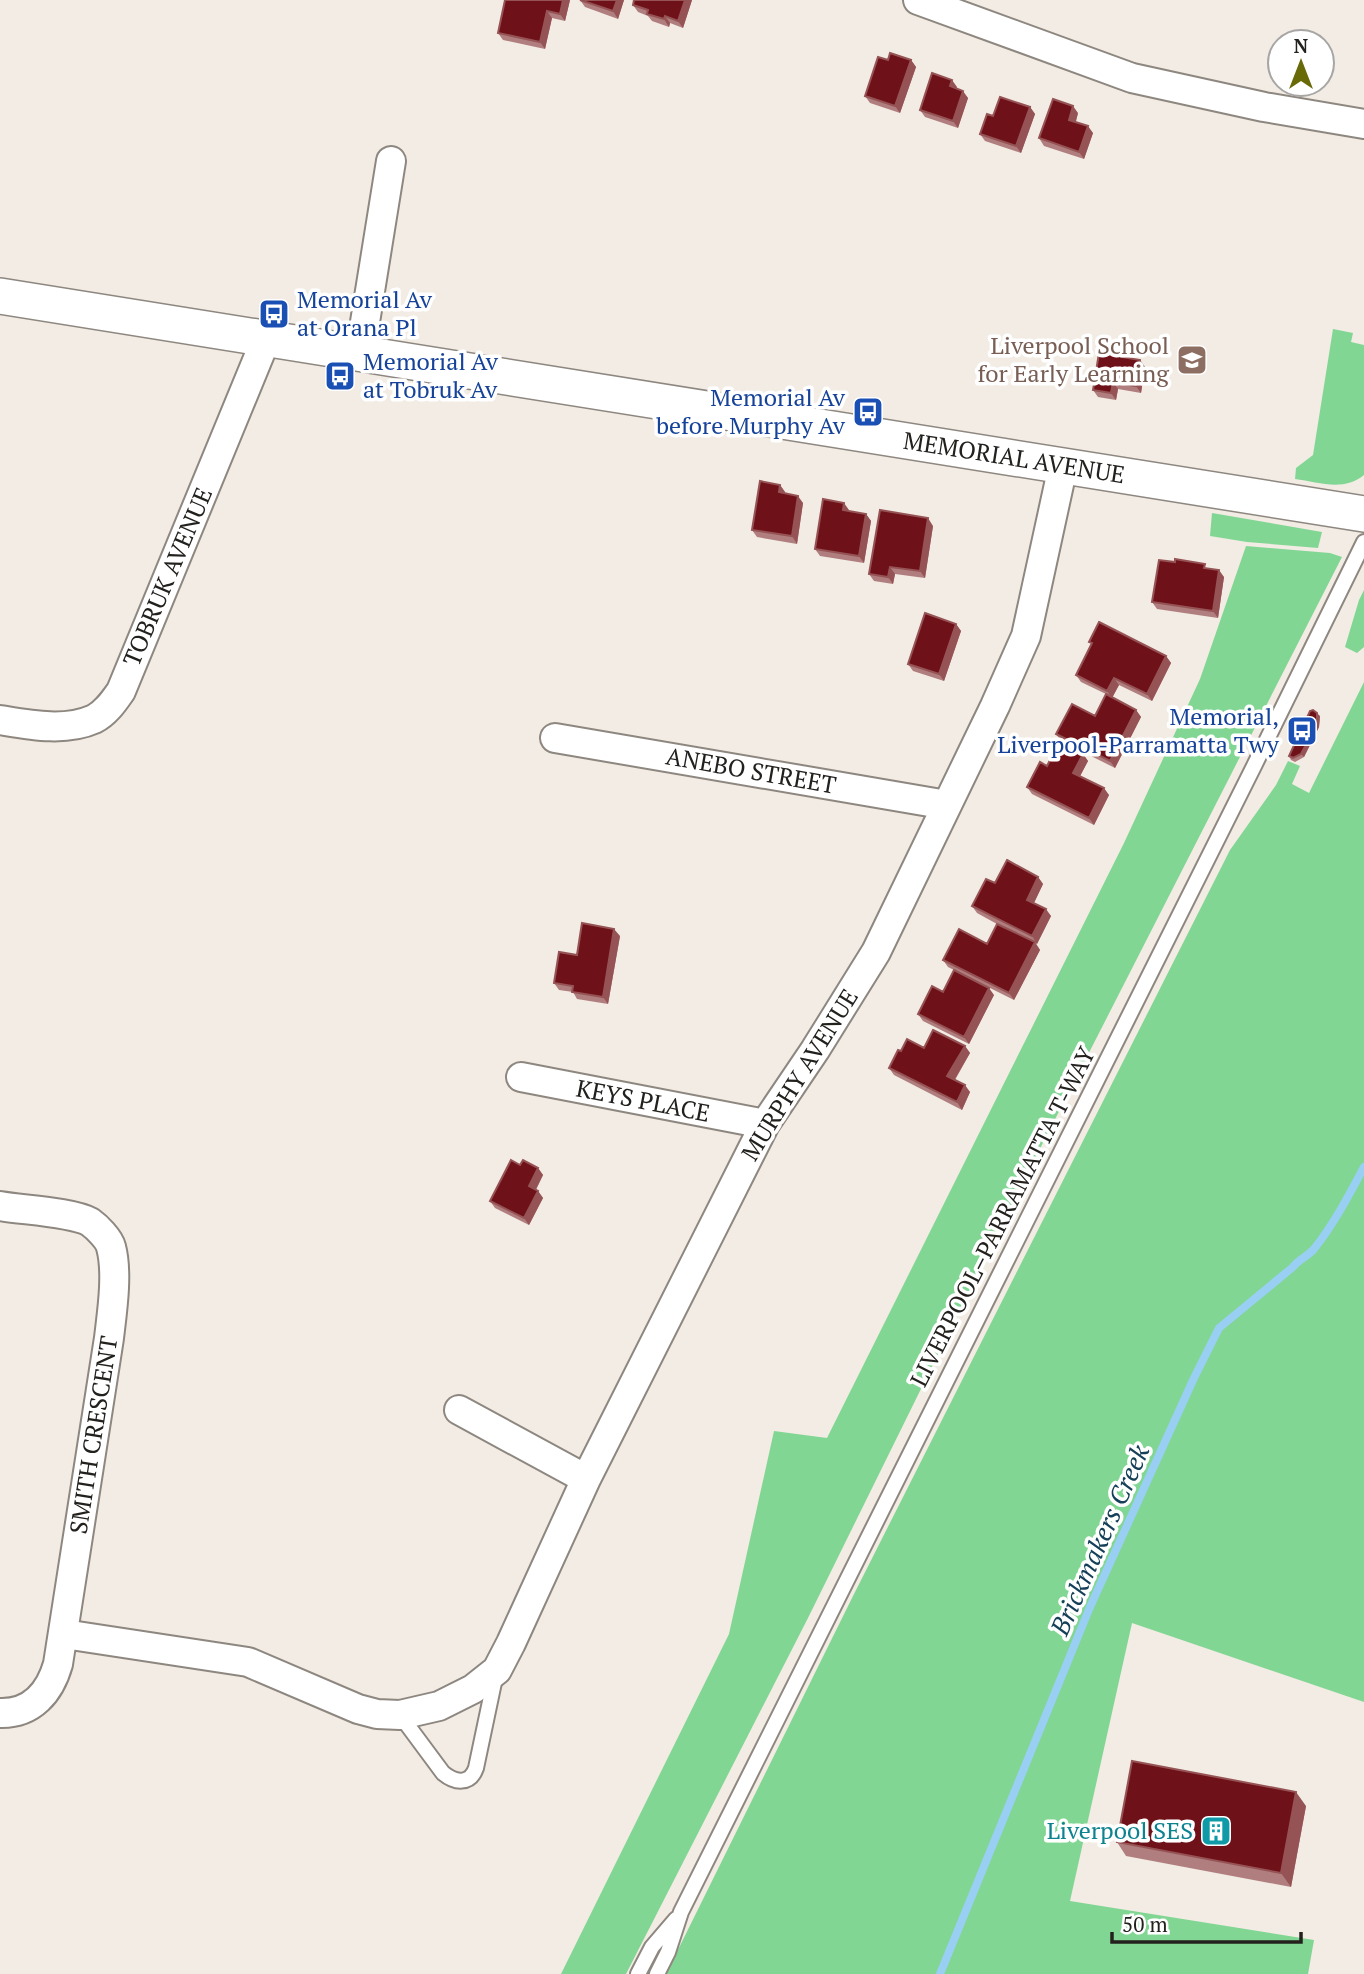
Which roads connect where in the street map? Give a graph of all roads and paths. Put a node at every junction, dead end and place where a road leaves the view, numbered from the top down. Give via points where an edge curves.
1 (918, 0) edge
2 (949, 5) edge
3 (1364, 124) edge
4 (391, 161) dead end
5 (0, 296) edge
6 (266, 339) junction
7 (360, 352) junction
8 (1063, 467) junction
9 (1364, 514) edge
10 (1364, 542) edge
11 (0, 720) edge
12 (555, 738) dead end
13 (947, 804) junction
14 (521, 1077) dead end
15 (765, 1124) junction
16 (0, 1206) edge
17 (459, 1410) dead end
18 (586, 1479) junction
19 (64, 1634) junction
20 (497, 1670) junction
21 (0, 1713) edge
22 (400, 1715) junction
23 (681, 1912) junction
24 (638, 1974) edge
25 (657, 1974) edge

1 - 2 street
2 - 3 street via 1132,78
4 - 7 street
5 - 6 street, MEMORIAL AVENUE
6 - 7 street, MEMORIAL AVENUE
6 - 11 street, TOBRUK AVENUE via 121,691 95,719 45,727
7 - 8 street, MEMORIAL AVENUE
8 - 9 street, MEMORIAL AVENUE
8 - 13 street, MURPHY AVENUE via 1026,636
10 - 23 lane, LIVERPOOL–PARRAMATTA T-WAY
12 - 13 street, ANEBO STREET
13 - 15 street, MURPHY AVENUE via 876,953
14 - 15 street, KEYS PLACE
15 - 18 street, MURPHY AVENUE
16 - 19 street, SMITH CRESCENT via 90,1222 111,1244 109,1338
17 - 18 street
18 - 20 street, MURPHY AVENUE
19 - 21 street, SMITH CRESCENT via 47,1692 20,1709
19 - 22 street, MURPHY AVENUE via 248,1662 347,1705
20 - 22 street, MURPHY AVENUE via 439,1706
20 - 22 lane, MURPHY AVENUE via 476,1768 469,1779 452,1780 443,1773
23 - 24 lane, LIVERPOOL–PARRAMATTA T-WAY via 652,1947
23 - 25 lane, LIVERPOOL–PARRAMATTA T-WAY

